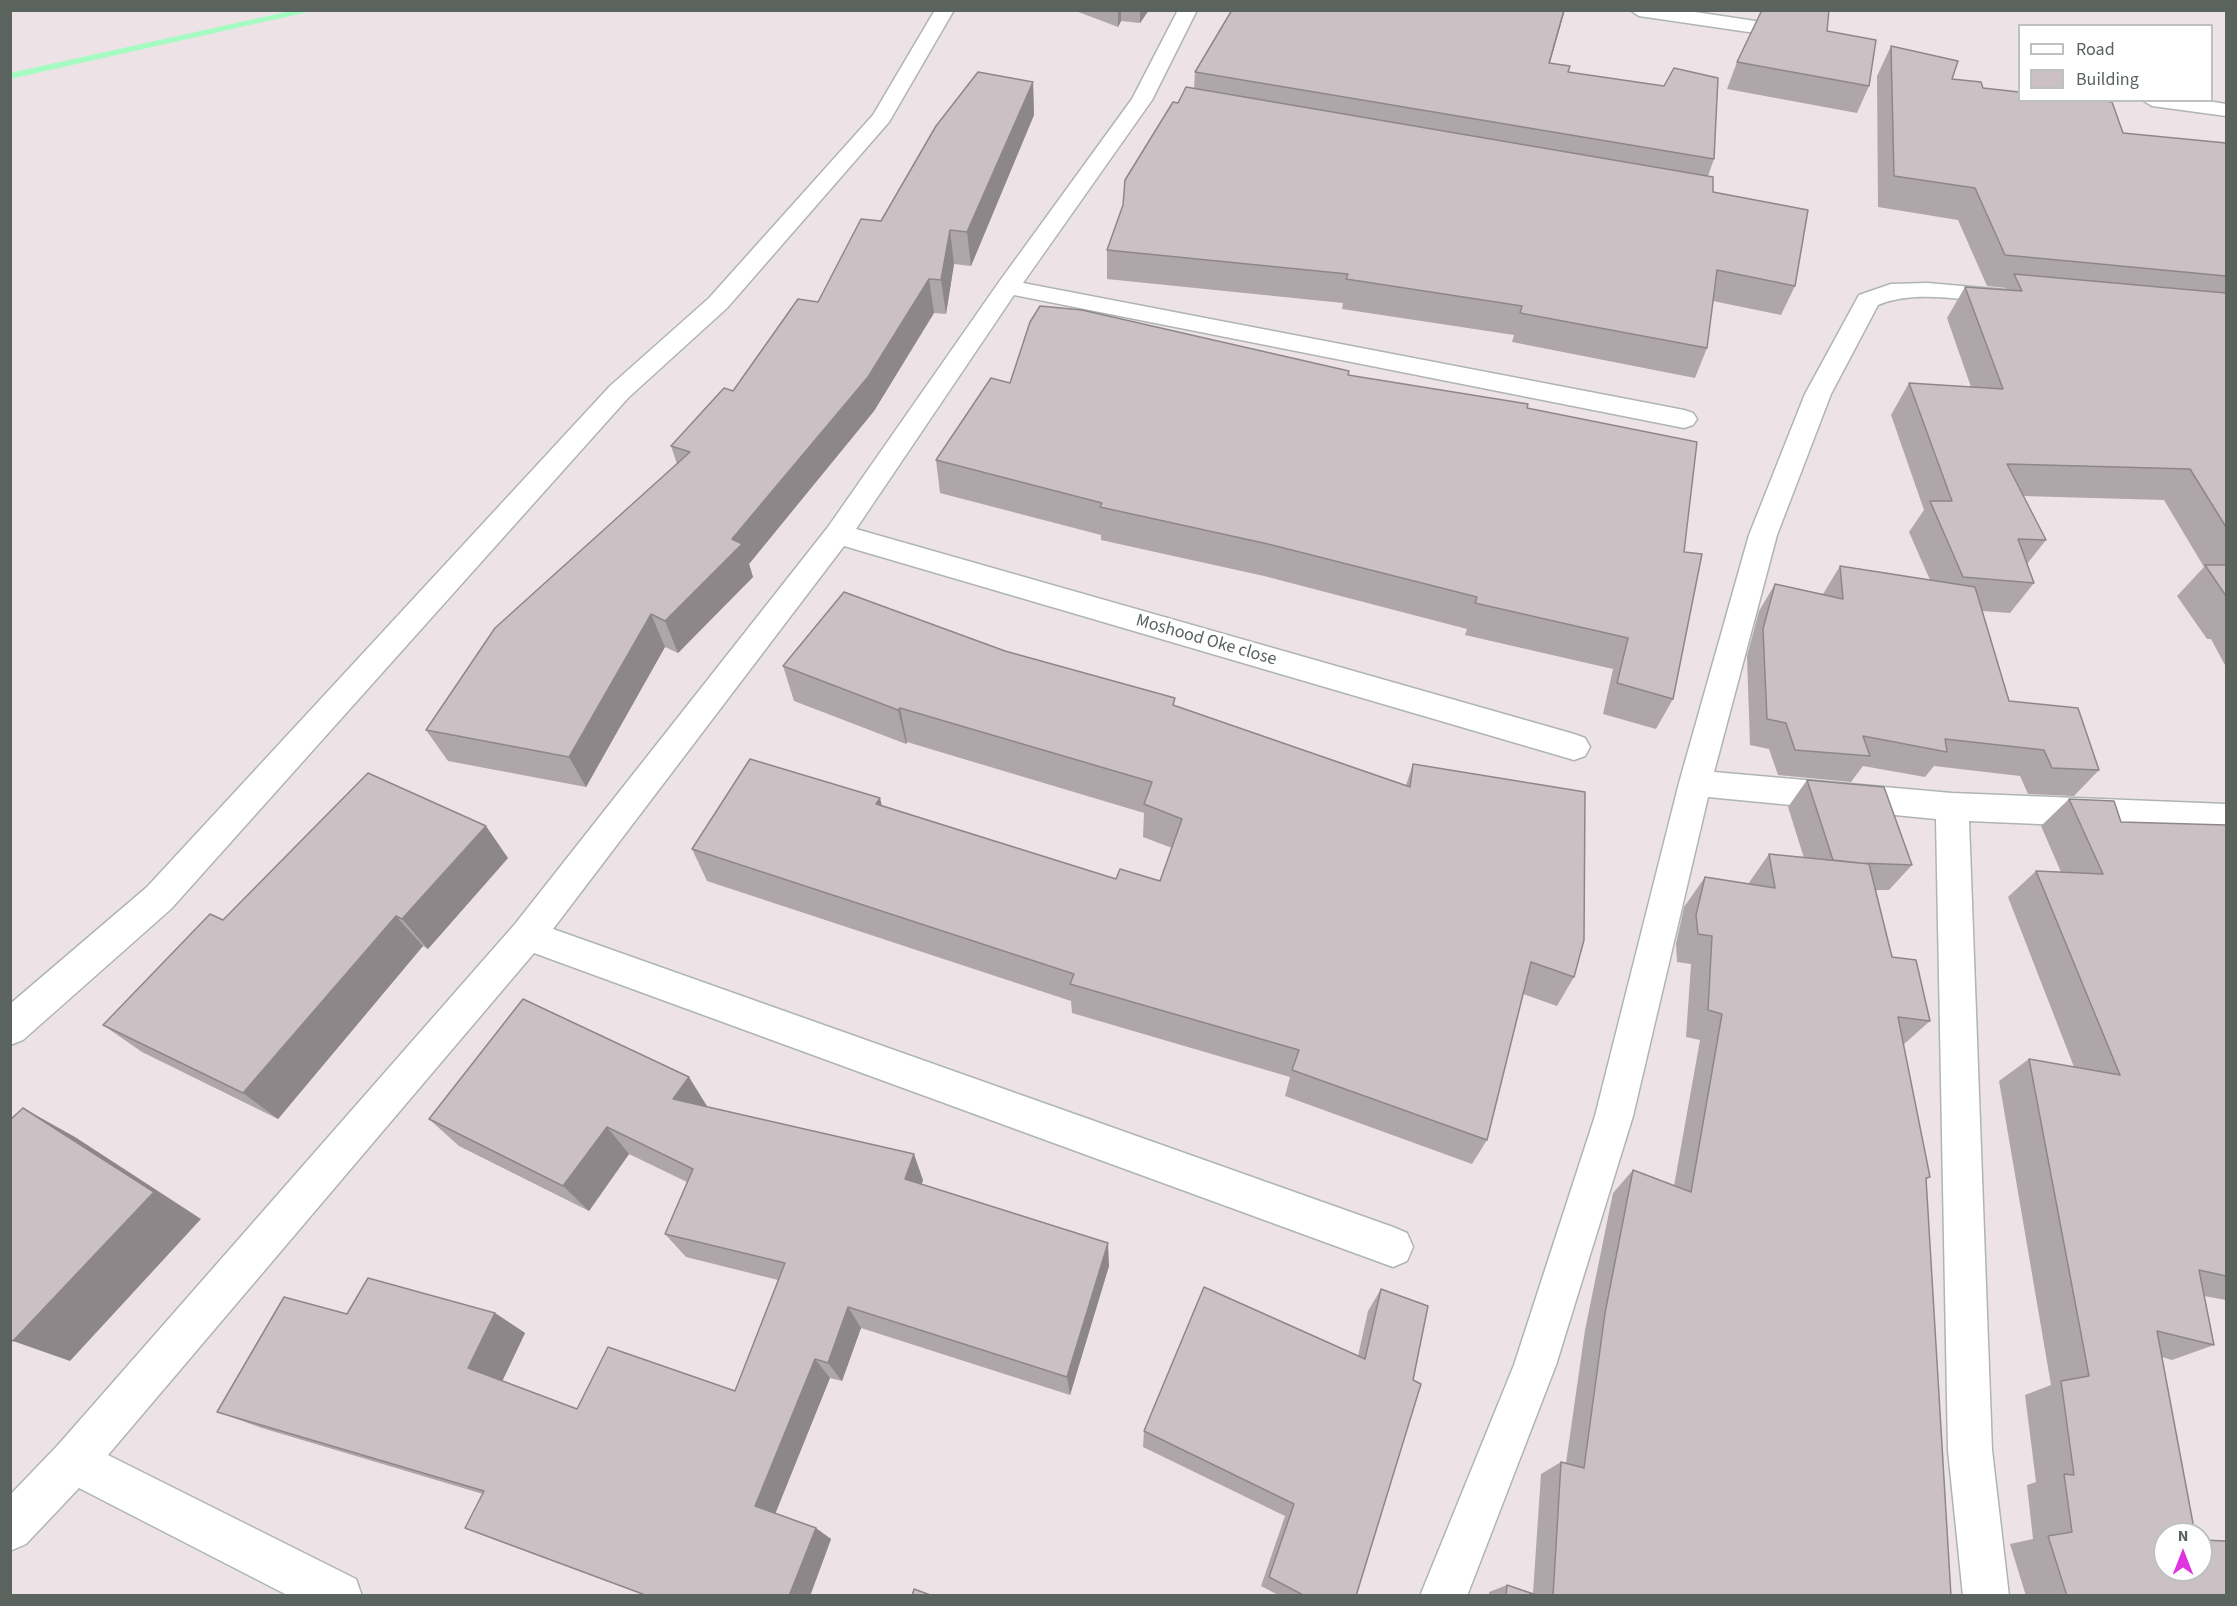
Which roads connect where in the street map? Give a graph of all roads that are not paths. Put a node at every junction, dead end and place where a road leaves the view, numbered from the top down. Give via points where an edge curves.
1 (945, 10) edge
2 (1188, 10) edge
3 (1649, 11) edge
4 (1762, 28) edge
5 (2167, 102) edge
6 (2226, 110) edge
7 (1008, 286) junction
8 (2036, 300) edge
9 (1684, 419) dead end
10 (838, 534) junction
11 (1574, 747) dead end
12 (1695, 783) junction
13 (1952, 807) junction
14 (2226, 818) edge
15 (527, 935) junction
16 (10, 1028) edge
17 (1393, 1247) dead end
18 (74, 1461) junction
19 (10, 1528) edge
20 (339, 1596) edge
21 (1443, 1596) edge
22 (1986, 1596) edge

1 - 16 street via 882,118 718,303 620,392 159,898
2 - 7 street via 1154,102
3 - 4 street
5 - 6 street
7 - 9 street
7 - 10 street
8 - 12 street via 1928,290 1891,291 1868,300 1818,394 1763,535
10 - 11 street, Moshood Oke close
10 - 15 street
12 - 13 street
12 - 21 street via 1614,1116 1535,1365
13 - 14 street
13 - 22 street via 1970,1450
15 - 17 street
15 - 18 street
18 - 19 street
18 - 20 street

